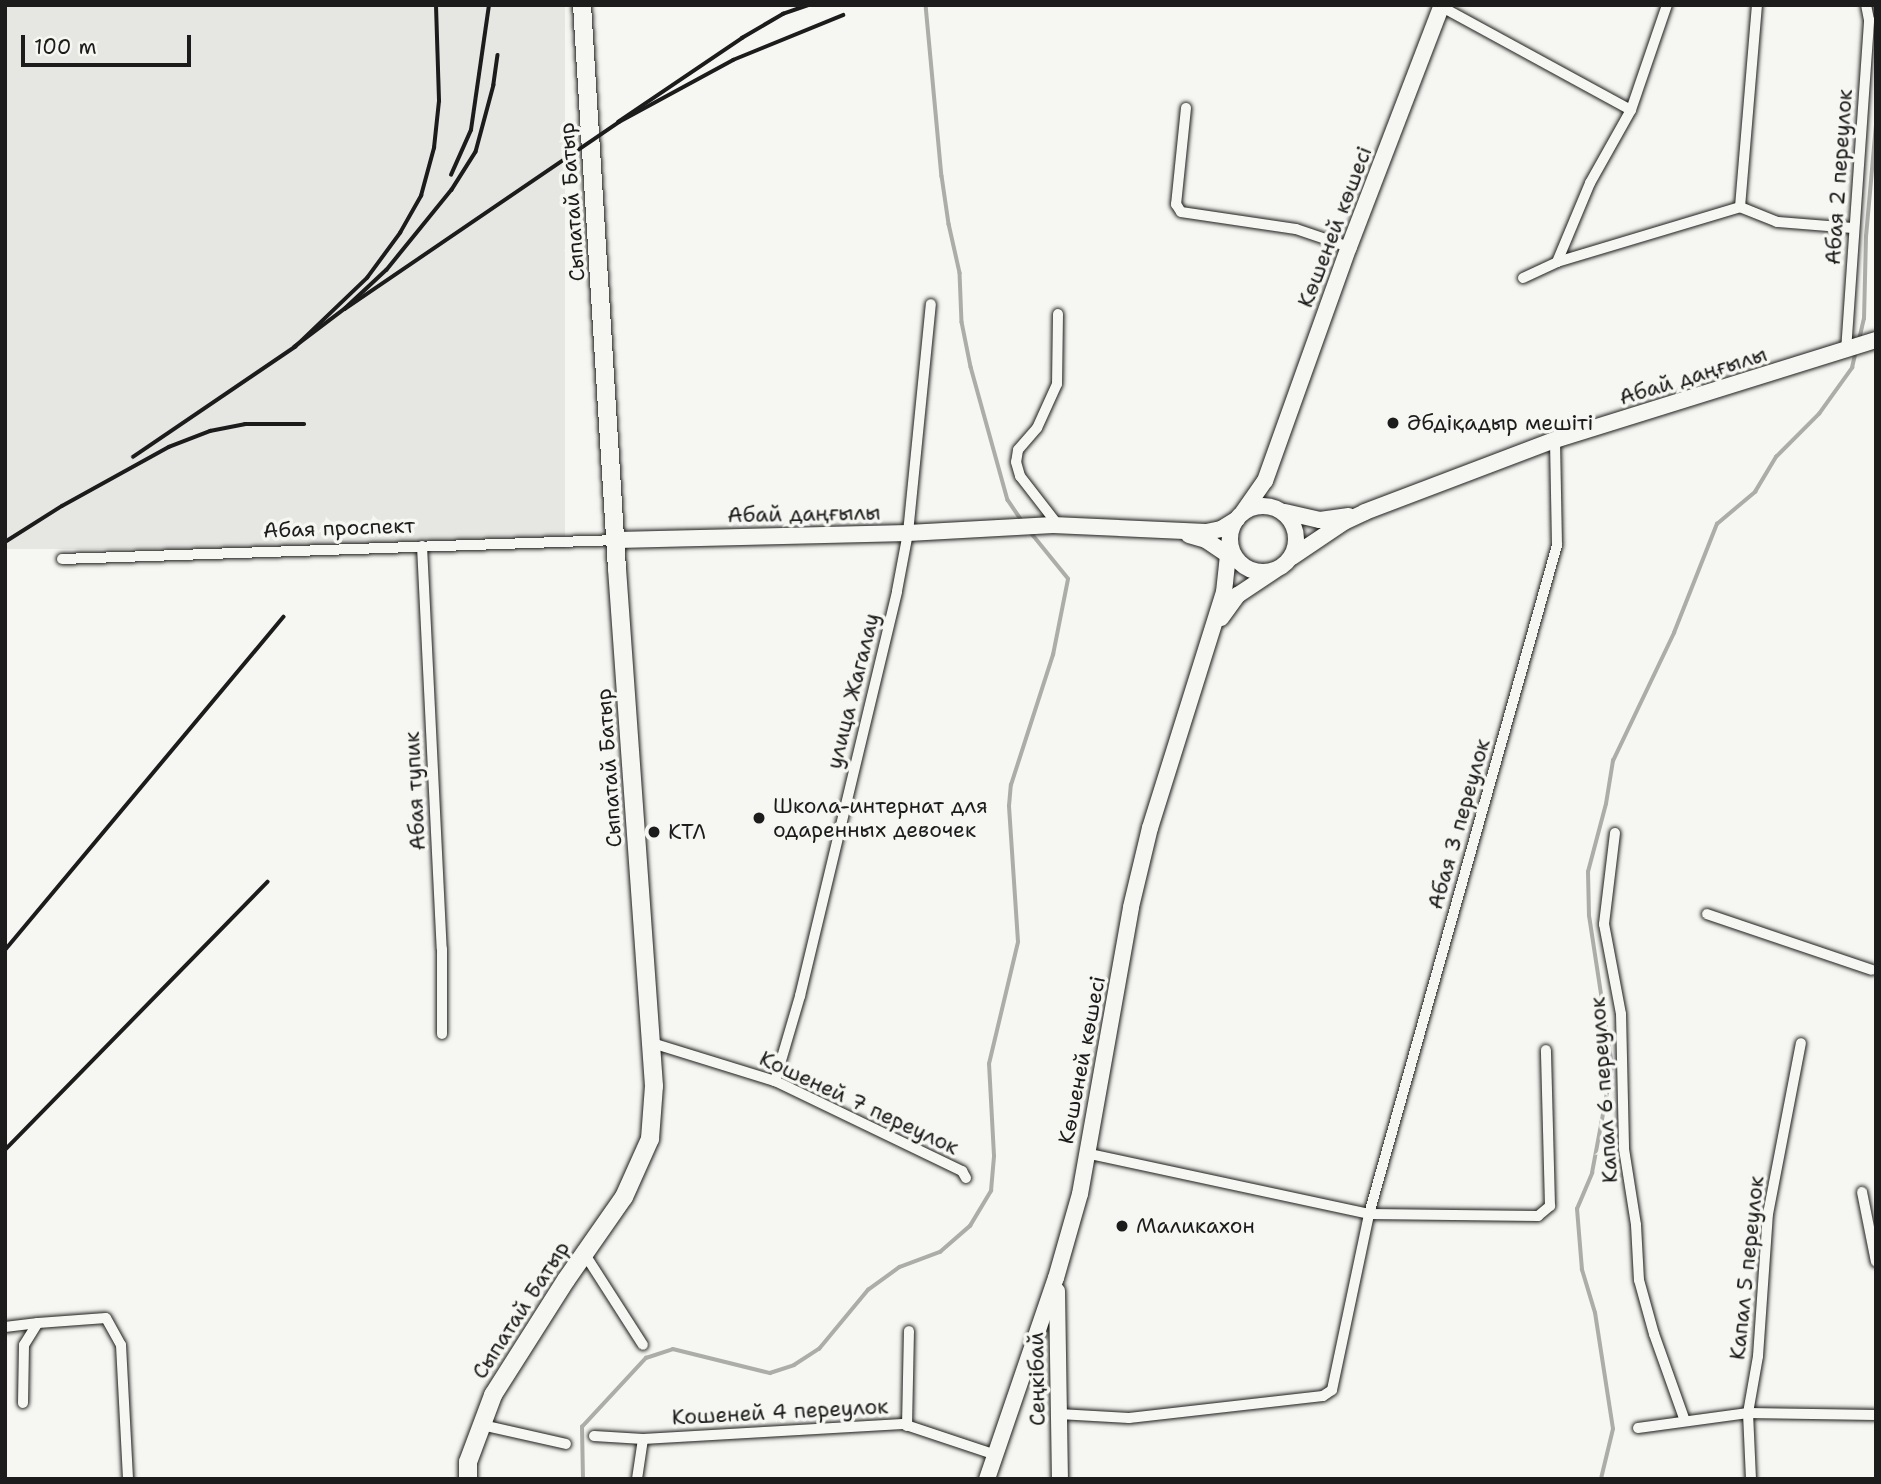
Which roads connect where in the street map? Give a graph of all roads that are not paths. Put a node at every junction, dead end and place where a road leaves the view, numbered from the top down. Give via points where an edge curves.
1 (583, 5) edge
2 (1667, 5) edge
3 (1757, 5) edge
4 (1866, 5) edge
5 (1442, 6) edge
6 (1186, 108) dead end
7 (1631, 110) junction
8 (1740, 207) junction
9 (1854, 228) junction
10 (1349, 247) junction
11 (1557, 262) junction
12 (1523, 278) dead end
13 (931, 304) dead end
14 (1058, 313) dead end
15 (1876, 340) edge
16 (1846, 351) junction
17 (1555, 440) junction
18 (1271, 464) junction
19 (1282, 511) junction
20 (1365, 512) junction
21 (1240, 515) junction
22 (1056, 526) junction
23 (1173, 531) junction
24 (908, 533) junction
25 (617, 540) junction
26 (422, 546) junction
27 (1292, 557) junction
28 (62, 559) dead end
29 (1234, 559) junction
30 (1275, 570) junction
31 (1209, 646) junction
32 (1615, 833) dead end
33 (1707, 914) dead end
34 (1876, 956) edge
35 (1874, 973) edge
36 (442, 1034) dead end
37 (652, 1043) junction
38 (1801, 1044) dead end
39 (1546, 1050) dead end
40 (775, 1081) junction
41 (1085, 1153) junction
42 (966, 1178) dead end
43 (1862, 1192) dead end
44 (1368, 1214) junction
45 (584, 1253) junction
46 (1876, 1262) edge
47 (1056, 1278) junction
48 (38, 1324) junction
49 (5, 1327) edge
50 (909, 1331) dead end
51 (643, 1345) dead end
52 (23, 1403) dead end
53 (1748, 1413) junction
54 (1059, 1414) junction
55 (1876, 1415) edge
56 (1685, 1421) junction
57 (482, 1425) junction
58 (907, 1426) junction
59 (1638, 1427) dead end
60 (594, 1436) dead end
61 (643, 1439) junction
62 (566, 1444) dead end
63 (996, 1455) junction
64 (128, 1479) edge
65 (468, 1479) edge
66 (637, 1479) edge
67 (987, 1479) edge
68 (1060, 1479) edge
69 (1751, 1479) edge

1 - 25 main road, Сыпатай Батыр
2 - 7 street
3 - 8 street
4 - 9 street, Абая 2 переулок via 1869,20
5 - 7 street
5 - 10 main road, Көшеней көшесі
6 - 10 street via 1176,204 1181,212 1297,229
7 - 11 street via 1590,183
8 - 9 street via 1777,222
8 - 11 street
9 - 16 street, Абая 2 переулок
10 - 18 main road, Көшеней көшесі
11 - 12 street
13 - 24 street, улица Жагалау
14 - 22 street via 1057,384 1016,462 1020,476
15 - 16 main road, Абай даңғылы
16 - 17 main road, Абай даңғылы
17 - 20 main road, Абай даңғылы
17 - 44 street, Абая 3 переулок via 1558,545
18 - 19 main road via 1270,487
18 - 21 main road, Көшеней көшесі via 1260,492
19 - 20 main road via 1320,520
19 - 21 main road via 1261,505
19 - 27 main road via 1295,528
20 - 27 main road
21 - 23 main road via 1221,529
21 - 29 main road via 1230,537
22 - 23 main road
22 - 24 main road, Абай даңғылы
23 - 29 main road via 1206,540
24 - 25 main road, Абай даңғылы
24 - 40 street, улица Жагалау via 800,996
25 - 26 street, Абая проспект
25 - 37 main road, Сыпатай Батыр
26 - 28 street, Абая проспект
26 - 36 street, Абая тупик
27 - 30 main road
29 - 30 main road via 1251,570
29 - 31 main road
30 - 31 main road via 1238,595 1222,616
31 - 41 main road, Көшеней көшесі via 1150,828
32 - 56 street, Капал 6 переулок via 1604,924 1621,1014 1624,1149 1639,1280
33 - 35 street
34 - 35 street
37 - 40 street, Кошеней 7 переулок
37 - 45 main road, Сыпатай Батыр via 650,1139 624,1197
38 - 53 street, Капал 5 переулок via 1768,1214 1758,1356
39 - 44 street via 1551,1162 1550,1206 1545,1212 1527,1217
40 - 42 street, Кошеней 7 переулок via 962,1171
41 - 44 street
41 - 47 main road, Көшеней көшесі via 1080,1194
43 - 46 street
44 - 54 street, Абая 3 переулок via 1332,1390 1323,1396 1129,1418
45 - 51 street
45 - 57 main road, Сыпатай Батыр via 493,1395
47 - 54 main road, Сеңкібай
47 - 63 main road, Көшеней көшесі
48 - 49 street
48 - 52 street via 23,1345
48 - 64 street via 106,1318 121,1345
50 - 58 street
53 - 55 street
53 - 56 street
53 - 69 street, Капал 5 переулок
54 - 68 main road, Сеңкібай
56 - 59 street
57 - 62 street
57 - 65 main road, Сыпатай Батыр via 468,1462
58 - 61 street, Кошеней 4 переулок
58 - 63 street, Кошеней 4 переулок
60 - 61 street
61 - 66 street, Кошеней 4 переулок
63 - 67 main road, Көшеней көшесі

